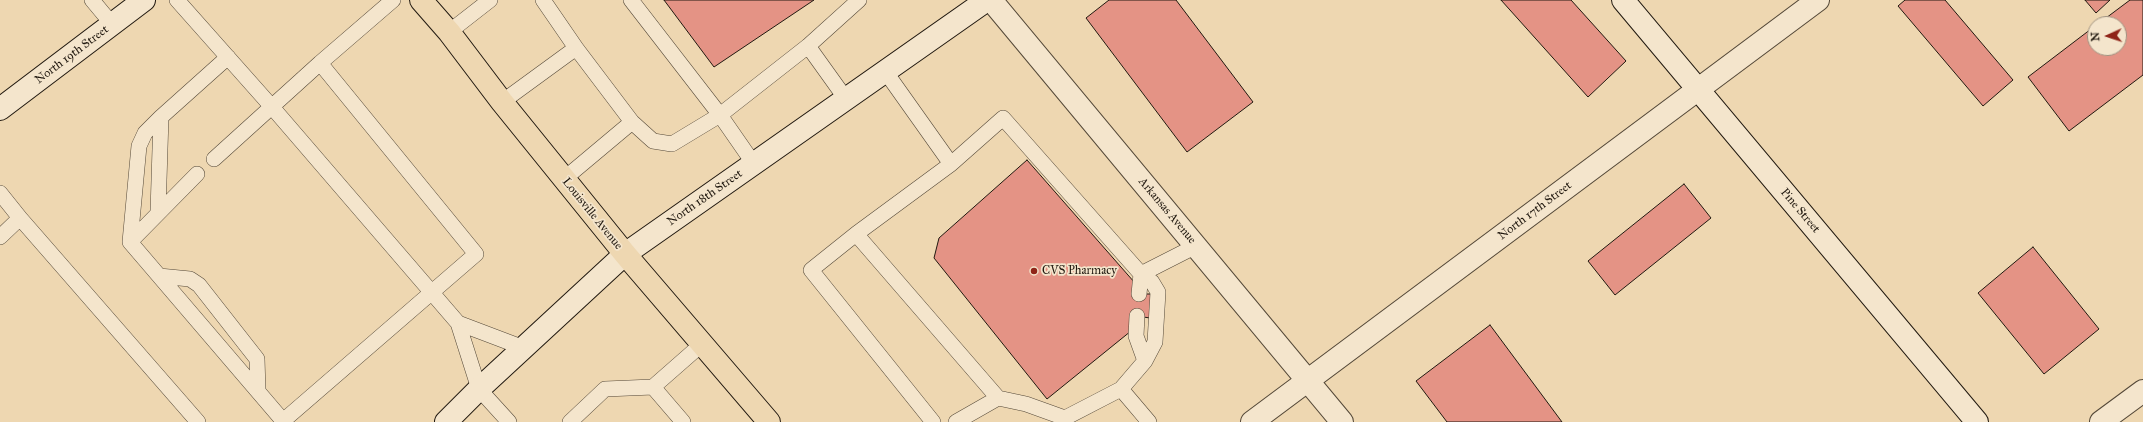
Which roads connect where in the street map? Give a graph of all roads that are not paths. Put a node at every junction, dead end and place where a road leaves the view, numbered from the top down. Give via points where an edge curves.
1 (92, 0) edge
2 (144, 0) edge
3 (177, 0) edge
4 (393, 0) edge
5 (421, 0) edge
6 (490, 0) edge
7 (543, 0) edge
8 (631, 0) edge
9 (858, 0) edge
10 (987, 0) edge
11 (991, 0) edge
12 (1623, 0) edge
13 (1818, 0) edge
14 (112, 24) junction
15 (449, 32) junction
16 (808, 46) junction
17 (576, 48) junction
18 (228, 57) junction
19 (320, 63) junction
20 (885, 71) junction
21 (1698, 90) junction
22 (846, 99) junction
23 (502, 102) junction
24 (272, 107) junction
25 (0, 109) edge
26 (720, 115) junction
27 (161, 117) junction
28 (632, 122) junction
29 (214, 159) dead end
30 (754, 164) junction
31 (951, 164) junction
32 (197, 174) dead end
33 (564, 179) junction
34 (0, 192) edge
35 (158, 212) junction
36 (20, 218) junction
37 (856, 234) junction
38 (0, 237) edge
39 (130, 242) junction
40 (1196, 246) junction
41 (625, 254) junction
42 (1140, 274) junction
43 (159, 276) junction
44 (432, 293) junction
45 (1139, 294) dead end
46 (1137, 316) dead end
47 (458, 323) junction
48 (702, 344) junction
49 (524, 348) junction
50 (1145, 361) junction
51 (1308, 381) junction
52 (653, 387) junction
53 (479, 389) junction
54 (1121, 389) junction
55 (258, 391) junction
56 (2143, 391) edge
57 (998, 398) junction
58 (192, 420) edge
59 (284, 422) edge
60 (446, 422) edge
61 (509, 422) edge
62 (570, 422) edge
63 (683, 422) edge
64 (770, 422) edge
65 (933, 422) edge
66 (956, 422) edge
67 (1149, 422) edge
68 (1252, 422) edge
69 (1342, 422) edge
70 (1977, 422) edge
71 (2101, 422) edge

1 - 14 lane
2 - 14 street, North 19th Street
3 - 18 lane
4 - 19 lane
5 - 15 main road, Louisville Avenue
6 - 15 lane
7 - 17 lane
8 - 26 lane
9 - 16 lane
10 - 20 street, North 18th Street
11 - 40 street, Arkansas Avenue
12 - 21 street, Pine Street
13 - 21 street, North 17th Street
14 - 25 street, North 19th Street
15 - 23 main road, Louisville Avenue
16 - 22 lane
16 - 26 lane
17 - 23 lane
17 - 28 lane
18 - 24 lane
18 - 27 lane
19 - 24 lane
19 - 44 lane via 476,254
20 - 22 street, North 18th Street
20 - 31 lane
21 - 51 street, North 17th Street
21 - 70 street, Pine Street
22 - 30 street, North 18th Street
23 - 33 main road, Louisville Avenue
24 - 29 lane
24 - 44 lane
26 - 28 lane via 672,144 653,141
26 - 30 lane
27 - 35 lane
27 - 39 lane via 145,133 139,146
28 - 33 lane
30 - 41 street, North 18th Street
31 - 37 lane
31 - 42 lane via 1003,118
32 - 35 lane
33 - 41 main road, Louisville Avenue
34 - 36 lane
35 - 39 lane
36 - 38 lane
36 - 58 lane
37 - 57 lane
37 - 65 lane via 811,270
39 - 43 lane
40 - 42 lane
40 - 51 street, Arkansas Avenue
41 - 48 main road, Louisville Avenue
41 - 49 street, North 18th Street
42 - 45 lane
42 - 50 lane via 1152,282 1158,292 1156,342
43 - 55 lane
43 - 55 lane via 190,278 199,285 257,359
44 - 47 lane
44 - 59 lane
46 - 50 lane via 1136,336
47 - 49 lane
47 - 53 lane
48 - 52 lane
48 - 64 main road, Louisville Avenue
49 - 53 street, North 18th Street
50 - 54 lane
51 - 68 street, North 17th Street
51 - 69 street, Arkansas Avenue
52 - 62 lane via 605,389
52 - 63 lane
53 - 60 street, North 18th Street
53 - 61 lane
54 - 57 lane via 1065,418 1026,404
54 - 67 lane
55 - 59 lane
56 - 71 street
57 - 66 lane

